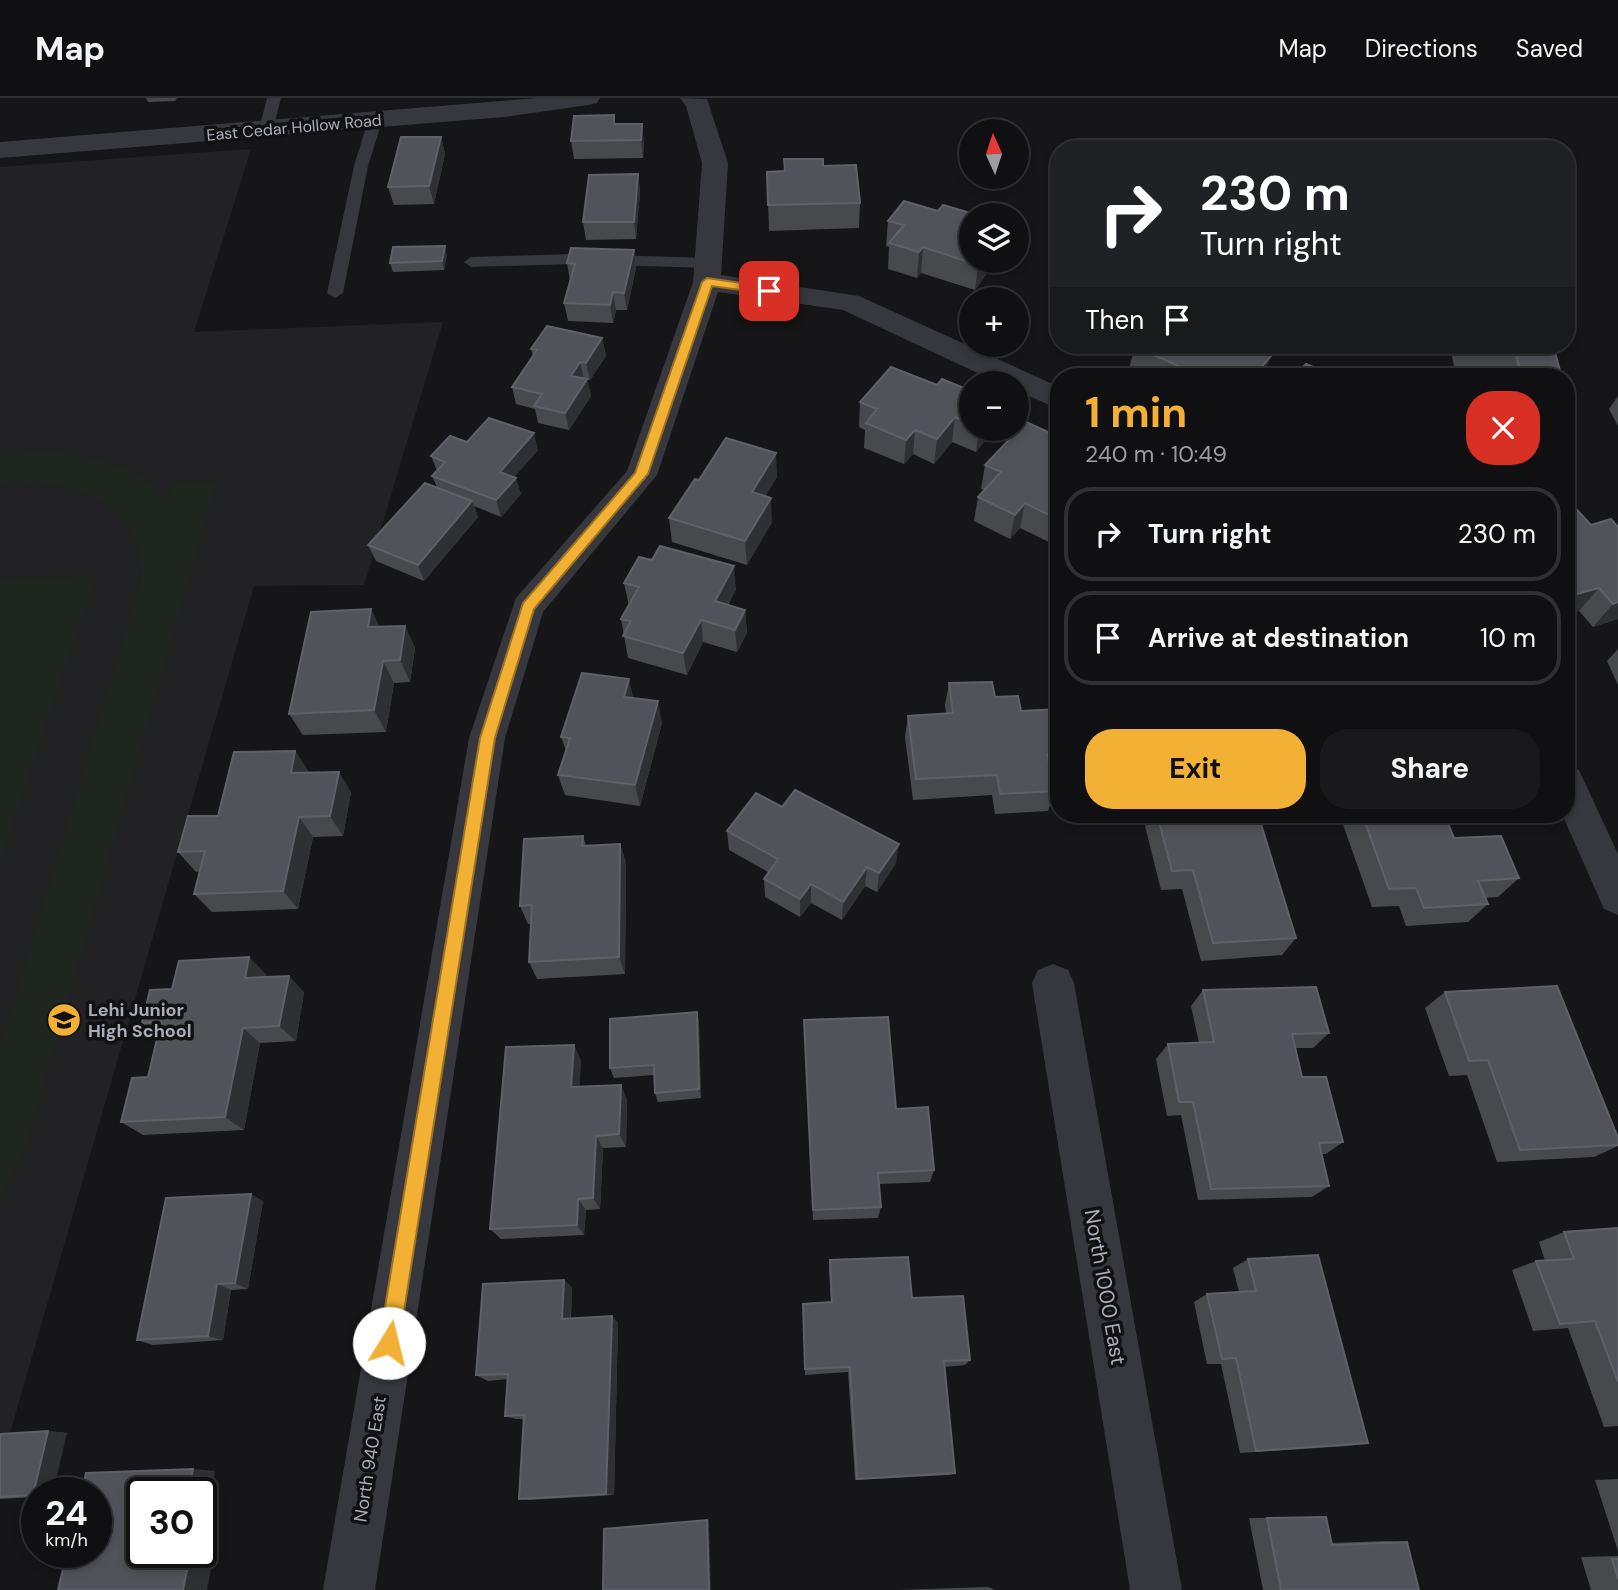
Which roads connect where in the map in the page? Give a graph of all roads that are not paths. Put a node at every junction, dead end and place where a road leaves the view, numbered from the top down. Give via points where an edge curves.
1 (274, 98) edge
2 (588, 98) edge
3 (692, 98) edge
4 (375, 121) junction
5 (266, 130) junction
6 (0, 150) edge
7 (471, 262) dead end
8 (708, 272) junction
9 (335, 293) dead end
10 (1050, 395) edge
11 (1575, 801) edge
12 (1618, 897) edge
13 (1053, 983) dead end
14 (349, 1590) edge
15 (1156, 1590) edge

1 - 5 lane
2 - 4 street, East Cedar Hollow Road
3 - 8 street, North 940 East via 698,104 715,163
4 - 5 street, East Cedar Hollow Road
4 - 9 lane
5 - 6 street, East Cedar Hollow Road
7 - 8 lane via 574,259
8 - 10 street via 849,302
8 - 14 street, North 940 East via 641,474 528,607 487,738
11 - 12 street
13 - 15 street, North 1000 East

